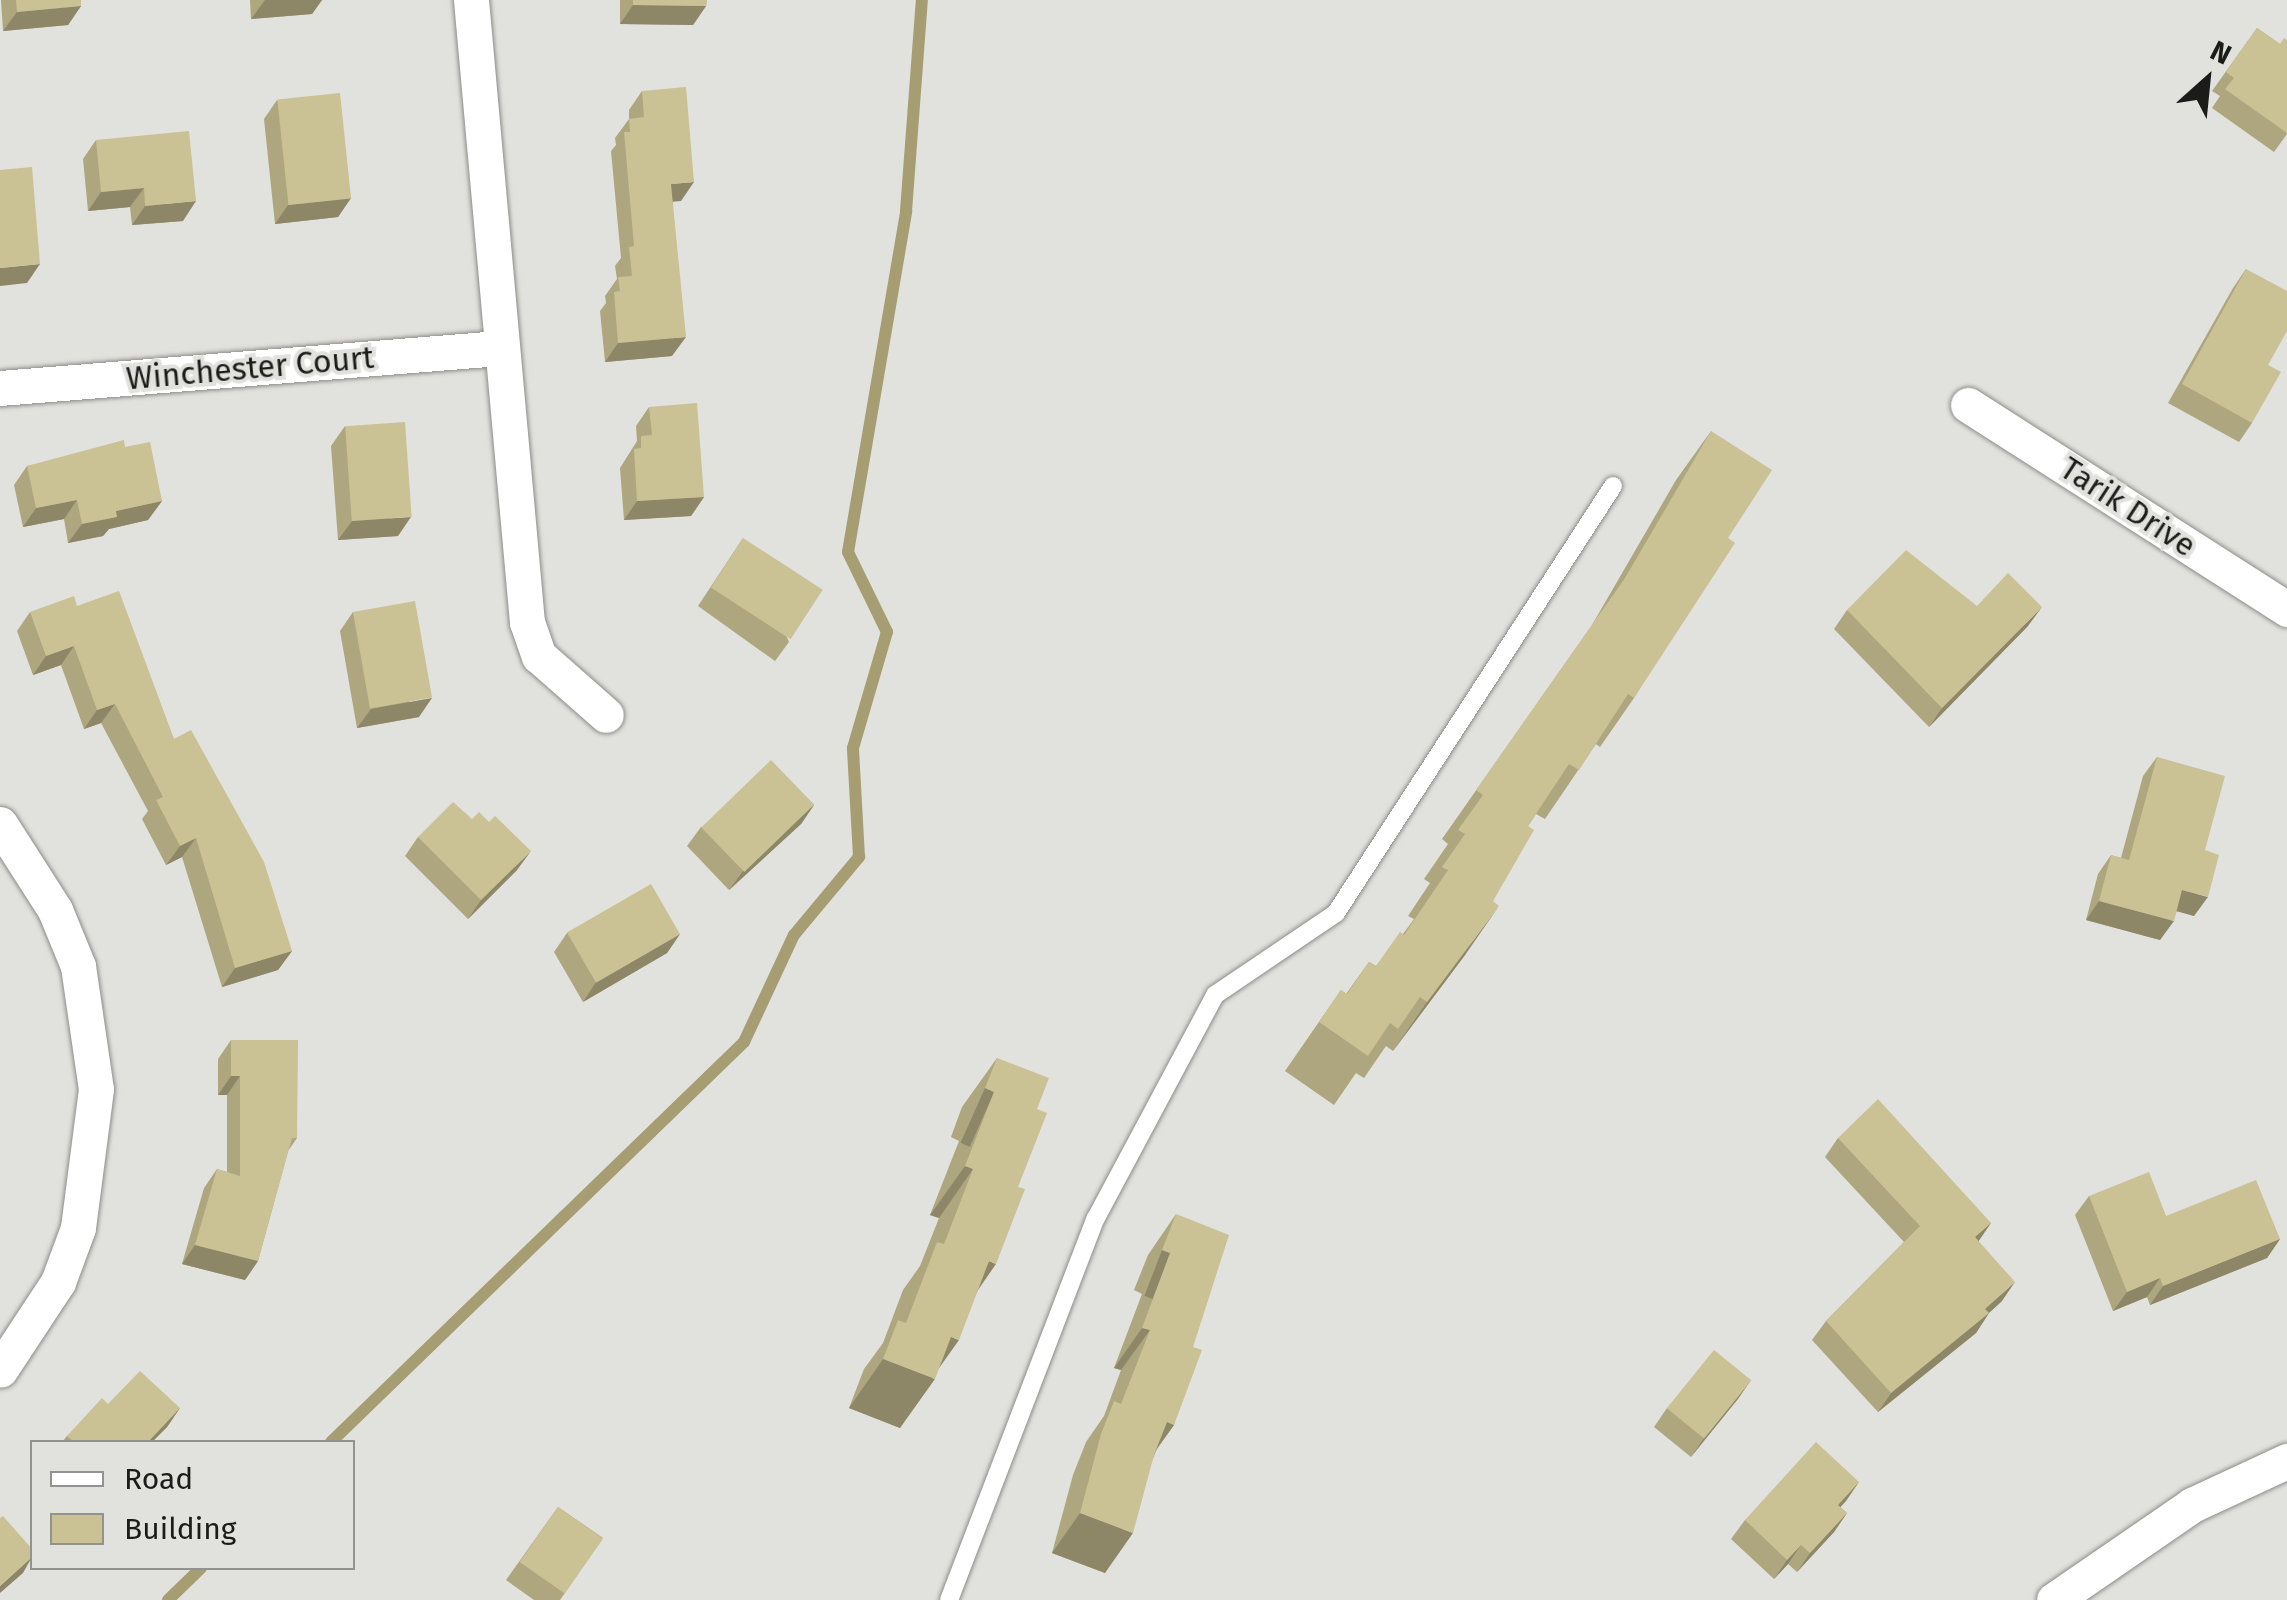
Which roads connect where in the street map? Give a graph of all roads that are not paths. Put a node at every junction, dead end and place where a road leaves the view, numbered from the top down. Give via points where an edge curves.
1 (471, 0) edge
2 (499, 348) junction
3 (0, 388) edge
4 (1968, 406) dead end
5 (1613, 486) dead end
6 (2287, 610) edge
7 (606, 714) dead end
8 (0, 824) edge
9 (0, 1370) edge
10 (2287, 1461) edge
11 (949, 1600) edge
12 (2054, 1600) edge

1 - 2 street
2 - 3 street, Winchester Court
2 - 7 street via 528,622 539,656
4 - 6 street, Tarik Drive
5 - 11 lane via 1336,913 1215,995 1096,1218
8 - 9 street via 55,910 78,966 96,1089 78,1228 58,1282
10 - 12 street via 2192,1505

